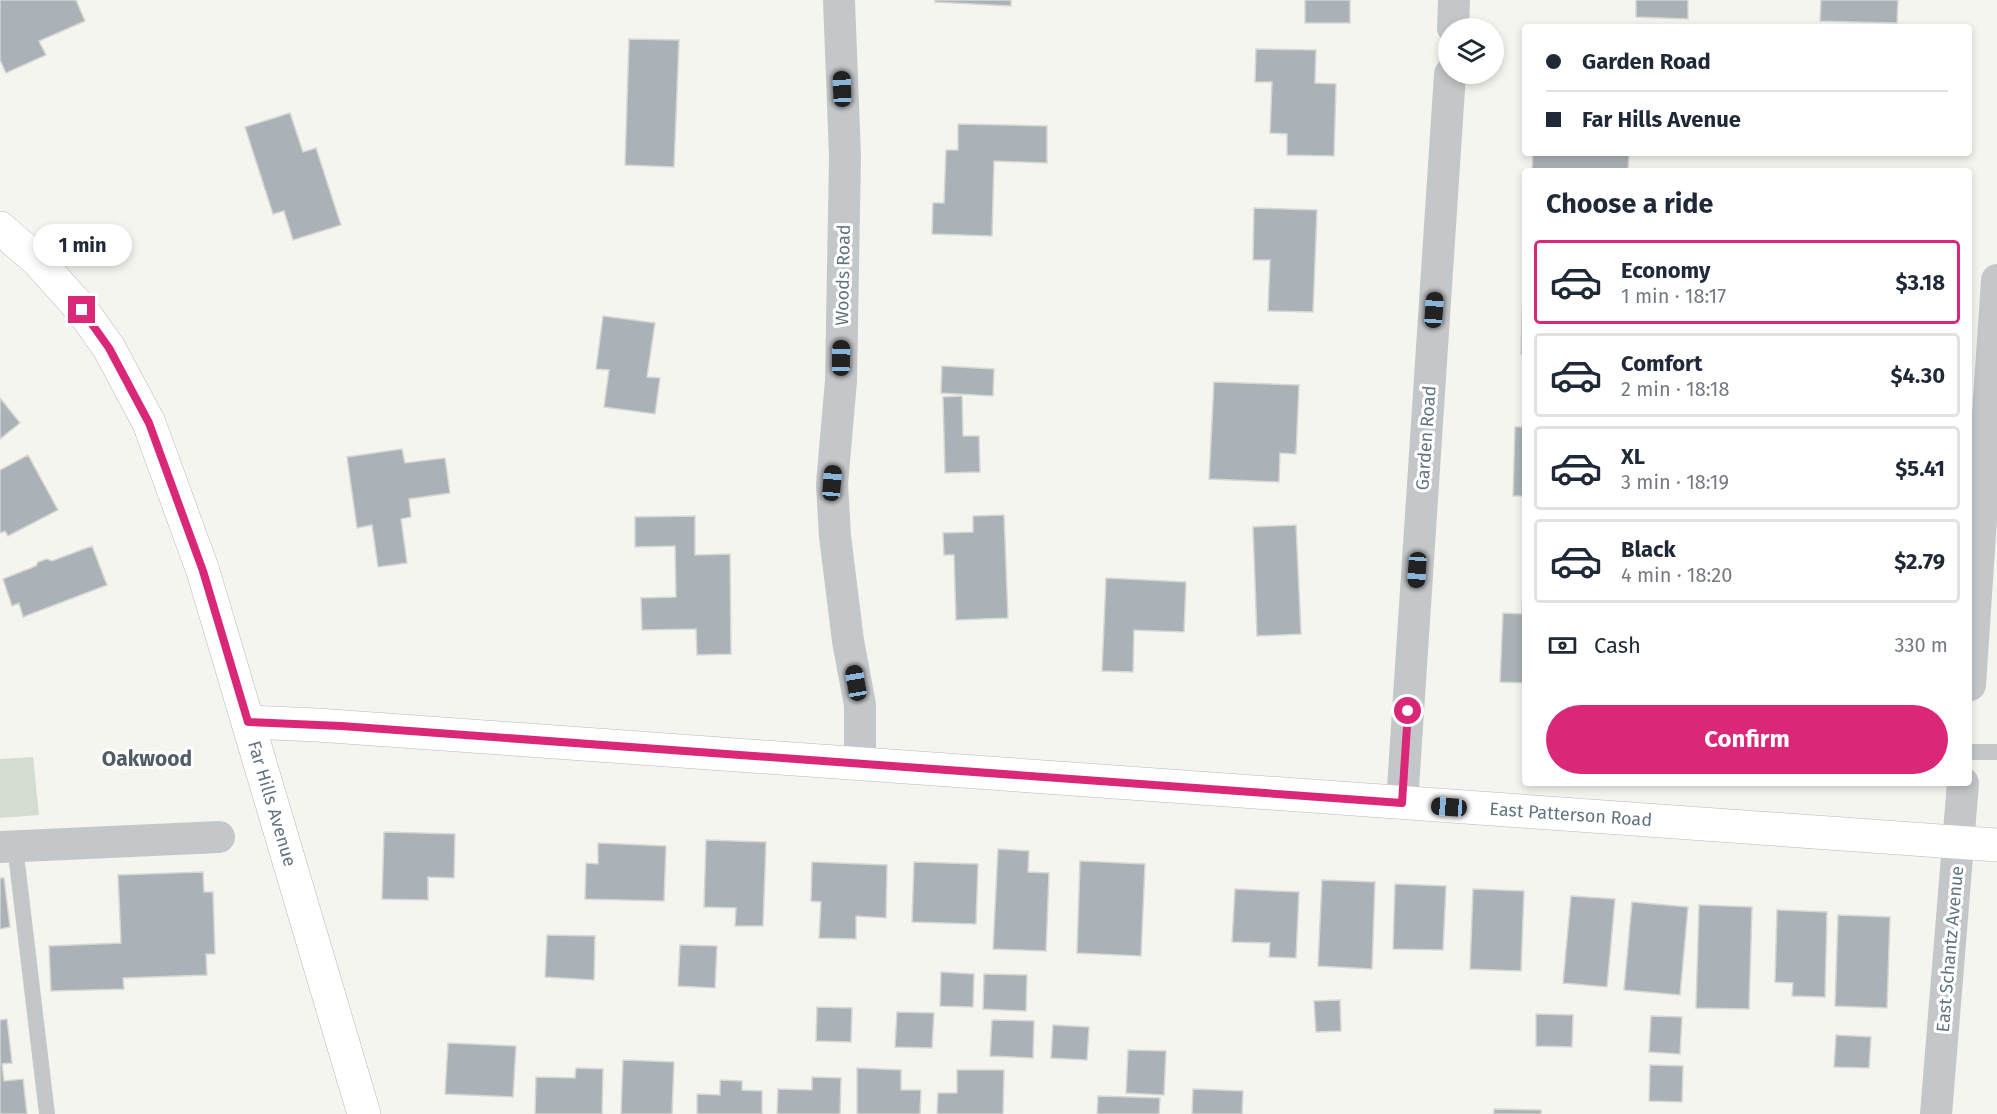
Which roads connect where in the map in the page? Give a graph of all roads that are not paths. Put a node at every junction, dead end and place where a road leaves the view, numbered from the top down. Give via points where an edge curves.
1 (839, 0) edge
2 (1454, 0) edge
3 (1453, 18) edge
4 (1449, 84) edge
5 (0, 228) edge
6 (1997, 280) edge
7 (1994, 380) edge
8 (1986, 606) edge
9 (1972, 675) edge
10 (248, 722) junction
11 (1972, 752) edge
12 (1997, 752) edge
13 (860, 764) junction
14 (1963, 786) edge
15 (1402, 803) junction
16 (219, 837) dead end
17 (1959, 842) junction
18 (1997, 845) edge
19 (8, 846) edge
20 (47, 1114) edge
21 (364, 1114) edge
22 (1936, 1114) edge

1 - 13 street, Woods Road via 845,156 841,381 832,483 848,641 860,705
2 - 3 street
4 - 15 street, Garden Road
5 - 10 main road, Far Hills Avenue via 37,260 82,310 109,348 149,423 203,571
6 - 7 street
7 - 8 street
8 - 9 street
10 - 13 main road, East Patterson Road
10 - 21 main road, Far Hills Avenue
11 - 12 lane
13 - 15 main road, East Patterson Road
14 - 17 street, East Schantz Avenue
15 - 17 main road, East Patterson Road
16 - 19 street
17 - 18 main road, East Patterson Road
17 - 22 street, East Schantz Avenue
19 - 20 lane

